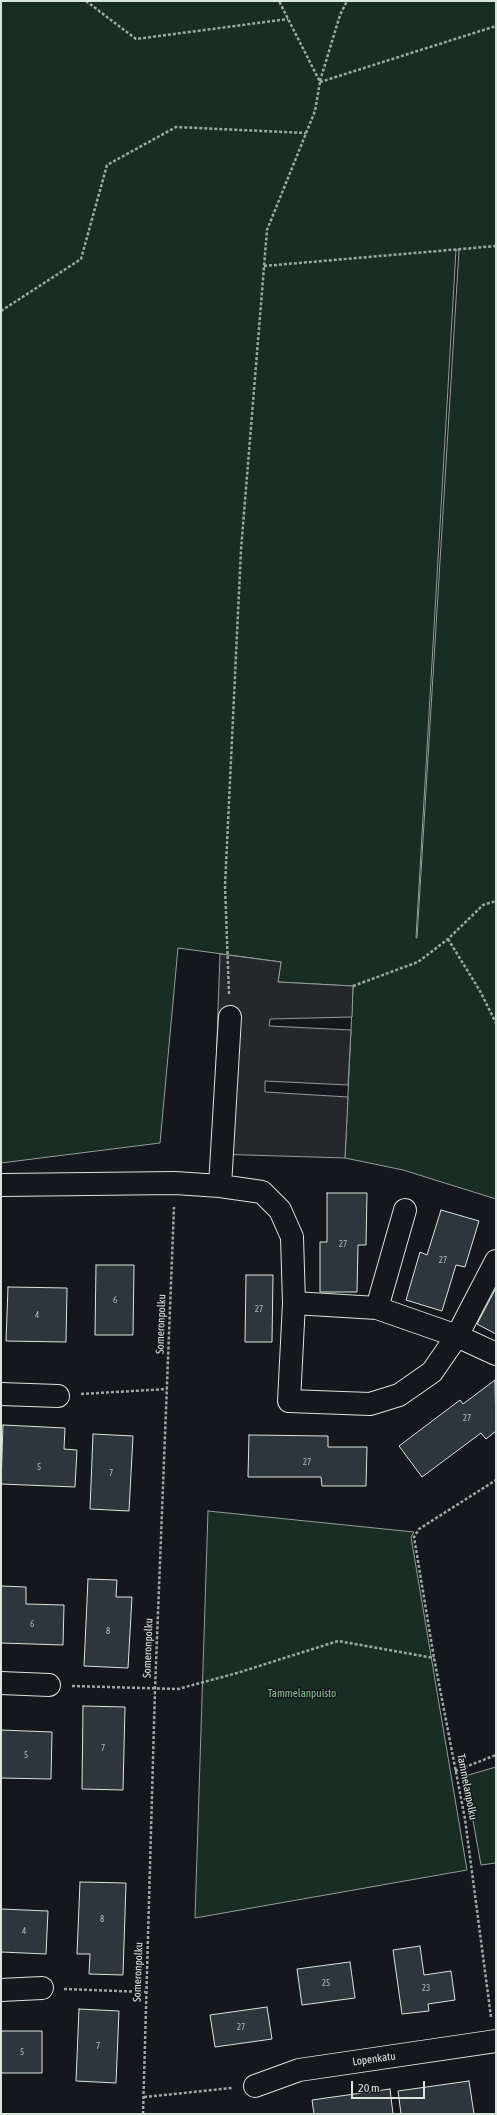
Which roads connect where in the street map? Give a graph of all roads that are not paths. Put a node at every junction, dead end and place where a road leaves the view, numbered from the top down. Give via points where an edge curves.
1 (230, 1017) road end
2 (1, 1185) edge
3 (220, 1186) junction
4 (405, 1210) dead end
5 (496, 1261) edge
6 (294, 1302) junction
7 (377, 1308) junction
8 (457, 1336) junction
9 (496, 1354) edge
10 (1, 1394) edge
11 (58, 1396) road end
12 (1, 1682) edge
13 (49, 1685) road end
14 (42, 1988) road end
15 (1, 1990) edge
16 (494, 2041) edge
17 (255, 2086) road end

1 - 3 street
2 - 3 street via 175,1183
3 - 6 street via 262,1192 280,1210 292,1236
4 - 7 street
5 - 8 street
6 - 7 street
6 - 8 street via 289,1401 370,1404 399,1395 432,1372
7 - 8 street
8 - 9 street
10 - 11 street
12 - 13 street
14 - 15 street
16 - 17 street, Lopenkatu via 299,2070

